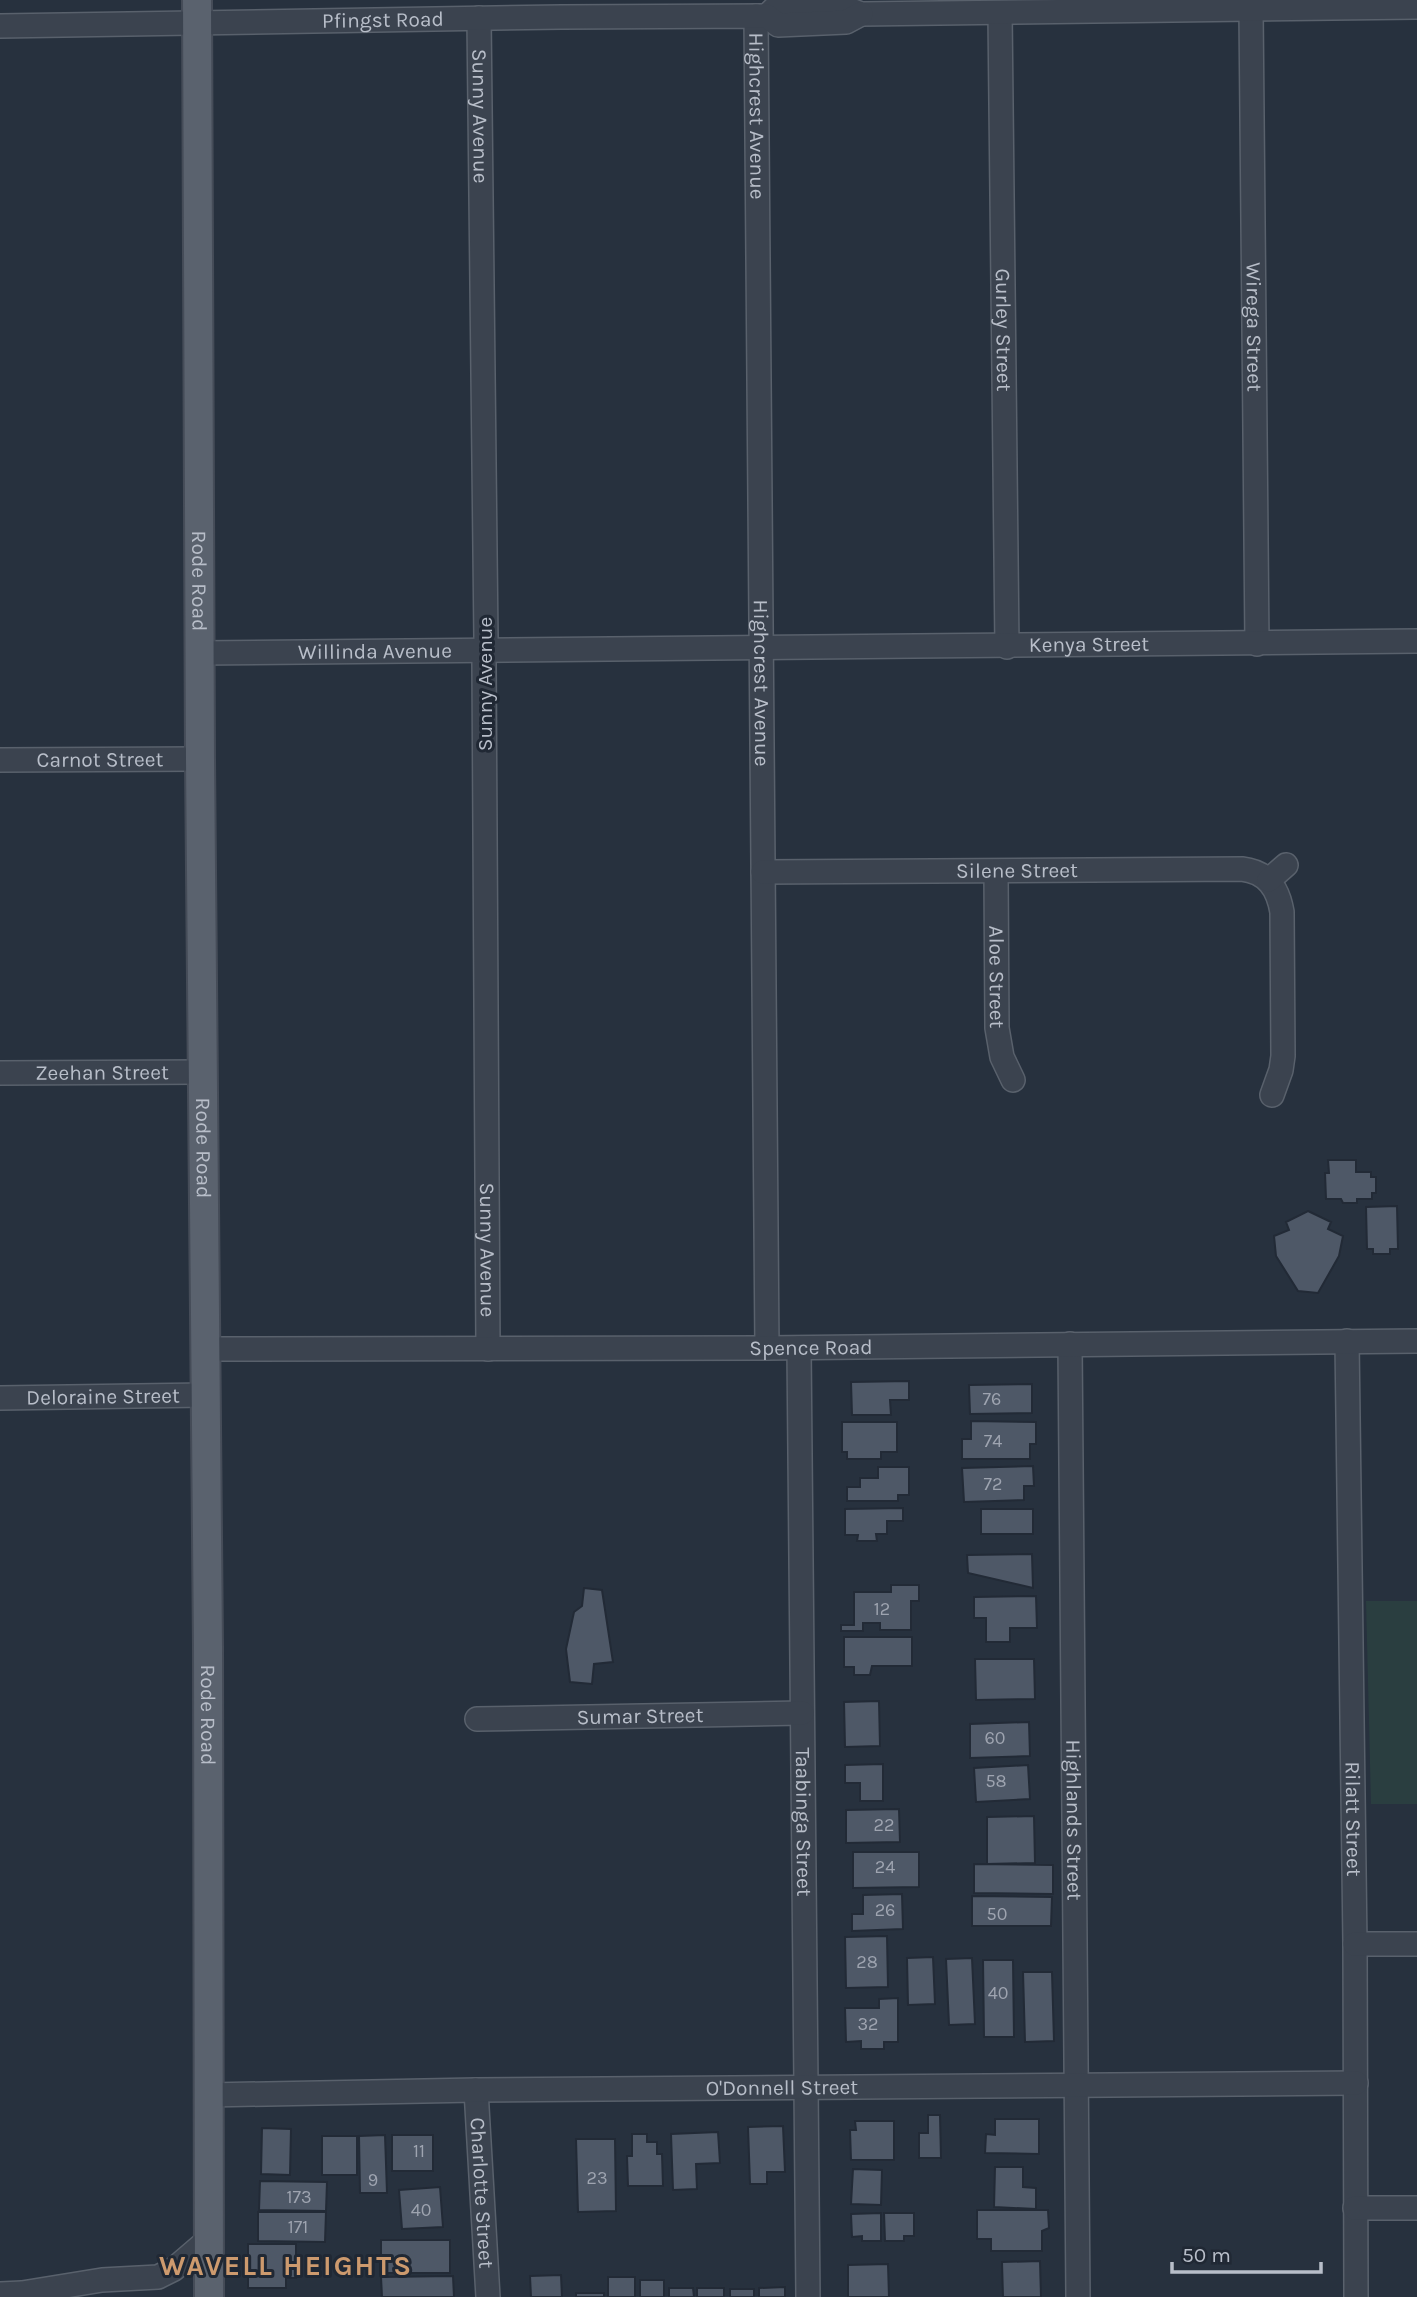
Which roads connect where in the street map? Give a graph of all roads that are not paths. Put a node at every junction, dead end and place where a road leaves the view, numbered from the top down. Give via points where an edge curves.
1 (1100, 6) edge
2 (1417, 7) edge
3 (562, 8) edge
4 (1251, 10) junction
5 (197, 11) edge
6 (1000, 13) junction
7 (762, 16) junction
8 (479, 18) junction
9 (0, 26) edge
10 (1417, 641) edge
11 (1257, 644) junction
12 (1007, 646) junction
13 (761, 648) junction
14 (485, 650) junction
15 (200, 653) junction
16 (200, 759) junction
17 (0, 760) edge
18 (763, 872) junction
19 (996, 872) junction
20 (203, 1072) junction
21 (0, 1073) edge
22 (1013, 1080) dead end
23 (1272, 1095) dead end
24 (1347, 1341) junction
25 (1417, 1341) edge
26 (1070, 1344) junction
27 (767, 1348) junction
28 (799, 1348) junction
29 (205, 1349) junction
30 (488, 1349) junction
31 (205, 1395) junction
32 (0, 1398) edge
33 (802, 1713) junction
34 (477, 1719) dead end
35 (1355, 1944) junction
36 (1417, 1944) edge
37 (1356, 2083) junction
38 (1077, 2084) junction
39 (807, 2087) junction
40 (476, 2090) junction
41 (208, 2095) junction
42 (1355, 2208) junction
43 (1417, 2208) edge
44 (209, 2239) junction
45 (11, 2293) edge
46 (58, 2297) edge
47 (209, 2297) edge
48 (488, 2297) edge
49 (808, 2297) edge
50 (1078, 2297) edge
51 (1356, 2297) edge

1 - 4 street, Pfingst Road
1 - 6 street, Pfingst Road
2 - 4 street, Pfingst Road
3 - 7 street, Pfingst Road
3 - 8 street, Pfingst Road
4 - 11 street, Wirega Street
5 - 8 street, Pfingst Road
5 - 9 street, Pfingst Road
5 - 15 main road, Rode Road
6 - 7 street, Pfingst Road via 861,15 846,22 778,25
6 - 12 street, Gurley Street
7 - 13 street, Highcrest Avenue
8 - 14 street, Sunny Avenue
10 - 11 street, Kenya Street
11 - 12 street, Kenya Street
12 - 13 street, Kenya Street
13 - 14 street, Willinda Avenue
13 - 18 street, Highcrest Avenue
14 - 15 street, Willinda Avenue
14 - 30 street, Sunny Avenue
15 - 16 main road, Rode Road
16 - 17 street, Carnot Street
16 - 20 main road, Rode Road
18 - 19 street, Silene Street
18 - 27 street, Highcrest Avenue
19 - 22 street, Aloe Street via 997,1028 1002,1057
19 - 23 street, Silene Street via 1277,872 1282,912 1283,1056
20 - 21 street, Zeehan Street
20 - 29 main road, Rode Road
24 - 25 street, Spence Road
24 - 26 street, Spence Road
24 - 35 street, Rilatt Street
26 - 28 street, Spence Road
26 - 38 street, Highlands Street
27 - 28 street, Spence Road
27 - 30 street, Spence Road
28 - 33 street, Taabinga Street
29 - 30 street, Spence Road
29 - 31 main road, Rode Road
31 - 32 street, Deloraine Street
31 - 41 main road, Rode Road
33 - 34 street, Sumar Street
33 - 39 street, Taabinga Street
35 - 36 street
35 - 37 street, Rilatt Street
37 - 38 street, O'Donnell Street
37 - 42 street, Rilatt Street
38 - 39 street, O'Donnell Street
38 - 50 street, Highlands Street
39 - 40 street, O'Donnell Street
39 - 49 street, Taabinga Street
40 - 41 street, O'Donnell Street
40 - 48 street, Charlotte Street
41 - 44 main road, Rode Road
42 - 43 street
42 - 51 street, Rilatt Street
44 - 45 street via 158,2277
44 - 47 main road, Rode Road
45 - 46 street

